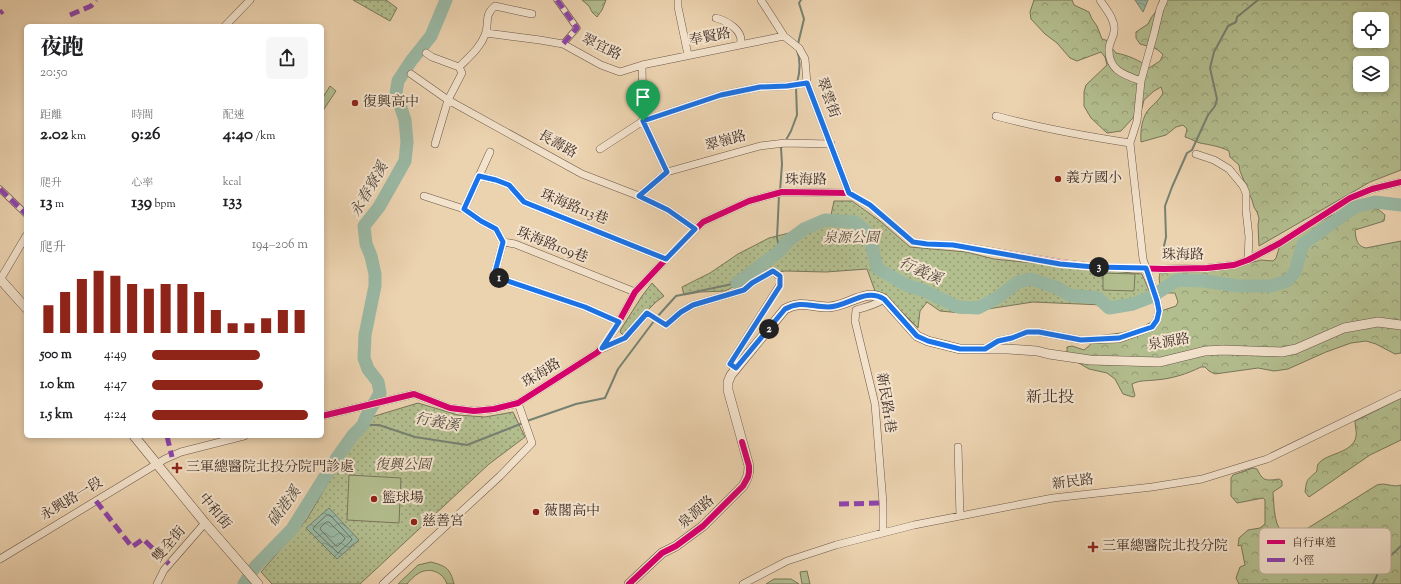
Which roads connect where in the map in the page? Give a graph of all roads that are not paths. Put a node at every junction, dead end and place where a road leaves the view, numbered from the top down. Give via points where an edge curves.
1 (250, 0) edge
2 (557, 0) edge
3 (678, 0) edge
4 (761, 0) edge
5 (1100, 0) edge
6 (1164, 0) edge
7 (532, 14) dead end
8 (716, 18) dead end
9 (227, 24) edge
10 (486, 33) junction
11 (784, 36) junction
12 (563, 44) junction
13 (740, 45) junction
14 (426, 53) dead end
15 (688, 55) junction
16 (642, 65) junction
17 (459, 67) junction
18 (411, 74) dead end
19 (1141, 81) junction
20 (807, 83) junction
21 (448, 100) junction
22 (996, 116) dead end
23 (643, 121) junction
24 (1130, 143) junction
25 (435, 144) dead end
26 (831, 144) junction
27 (600, 149) dead end
28 (490, 152) dead end
29 (1196, 154) dead end
30 (667, 172) junction
31 (479, 176) junction
32 (1401, 182) edge
33 (0, 189) edge
34 (849, 193) junction
35 (424, 196) dead end
36 (639, 196) junction
37 (464, 209) junction
38 (24, 212) edge
39 (695, 229) junction
40 (24, 239) edge
41 (503, 242) junction
42 (666, 259) junction
43 (1248, 260) junction
44 (1146, 268) junction
45 (0, 279) edge
46 (635, 292) junction
47 (884, 299) junction
48 (24, 306) edge
49 (619, 322) junction
50 (1401, 325) edge
51 (602, 348) junction
52 (985, 349) junction
53 (736, 368) junction
54 (1401, 394) edge
55 (518, 403) junction
56 (324, 416) edge
57 (136, 438) edge
58 (236, 438) edge
59 (958, 447) dead end
60 (157, 464) junction
61 (960, 516) junction
62 (205, 523) junction
63 (883, 532) junction
64 (0, 559) edge
65 (256, 582) edge
66 (157, 584) edge
67 (383, 584) edge
68 (629, 584) edge
69 (743, 584) edge

1 - 9 street
2 - 12 street via 577,28
3 - 15 street
4 - 11 street, 翠雲街
5 - 19 street via 1113,21 1115,30 1109,48 1109,57 1114,68
6 - 19 street
7 - 10 street via 495,6 489,11
8 - 13 street via 726,21 739,33
10 - 12 street, 翠宜路
10 - 17 street via 473,53
11 - 13 street, 奉賢路
11 - 20 street, 翠雲街 via 799,48 805,59
12 - 16 street, 翠宜路 via 601,65 620,72
13 - 15 street, 奉賢路
14 - 17 street
15 - 16 street, 奉賢路
16 - 23 street
17 - 21 street via 462,74
18 - 21 street, 長壽路
19 - 24 street via 1137,121
20 - 23 street via 760,87 721,95
20 - 26 street, 翠雲街
21 - 25 street
21 - 36 street, 長壽路 via 582,174
22 - 24 street via 1072,134
23 - 27 street
23 - 30 street
24 - 44 street via 1142,259
26 - 30 street, 翠嶺路 via 785,143 760,146
26 - 34 street, 翠雲街
28 - 31 street
29 - 43 street via 1214,160 1229,170 1243,186 1246,193 1249,237
30 - 36 street, 翠嶺路
31 - 37 street
31 - 42 street, 珠海路113巷 via 509,185 524,202
32 - 43 street, 珠海路 via 1372,189 1350,198 1280,243
33 - 38 street
34 - 39 street, 珠海路 via 782,192 749,201 703,222
34 - 44 street, 珠海路 via 870,205 913,242 953,245 1060,264
35 - 37 street, 珠海路109巷
36 - 39 street, 長壽路 via 668,210
37 - 41 street, 珠海路109巷 via 496,229
39 - 42 street, 珠海路
40 - 45 street
41 - 46 street, 珠海路109巷 via 515,244
41 - 49 street via 495,272 499,278 585,307
42 - 46 street, 珠海路
43 - 44 street, 珠海路 via 1234,265 1207,268
44 - 52 street via 1159,311 1152,327 1119,338 1081,340 1027,332 998,341
45 - 48 street
46 - 49 street, 珠海路
47 - 52 street, 泉源路 via 917,336 960,349
47 - 53 street, 泉源路 via 867,295 836,306 791,306 785,309
47 - 63 street, 新民路1巷 via 876,305 856,310 855,321 875,404
49 - 51 street, 珠海路
50 - 52 street, 泉源路 via 1378,322 1344,328 1282,352 1204,351 1160,362 1090,360 1037,351
51 - 53 street via 625,338 647,313 666,325 693,305 744,290 773,271 780,276 780,286 730,364
51 - 55 street, 珠海路 via 583,363
53 - 68 street, 泉源路 via 728,382 728,390 748,466 747,480 703,526 662,553
54 - 61 street, 新民路 via 1267,459 1202,479 1053,498
55 - 56 street, 珠海路 via 474,411 450,408 414,394
55 - 67 street via 532,443
57 - 60 street, 中和街
58 - 60 street, 永興路一段 via 181,452
59 - 61 street
60 - 62 street, 中和街
60 - 64 street, 永興路一段
61 - 63 street, 新民路
62 - 65 street, 中和街
62 - 66 street, 雙全街 via 164,570
63 - 69 street, 新民路 via 787,561

